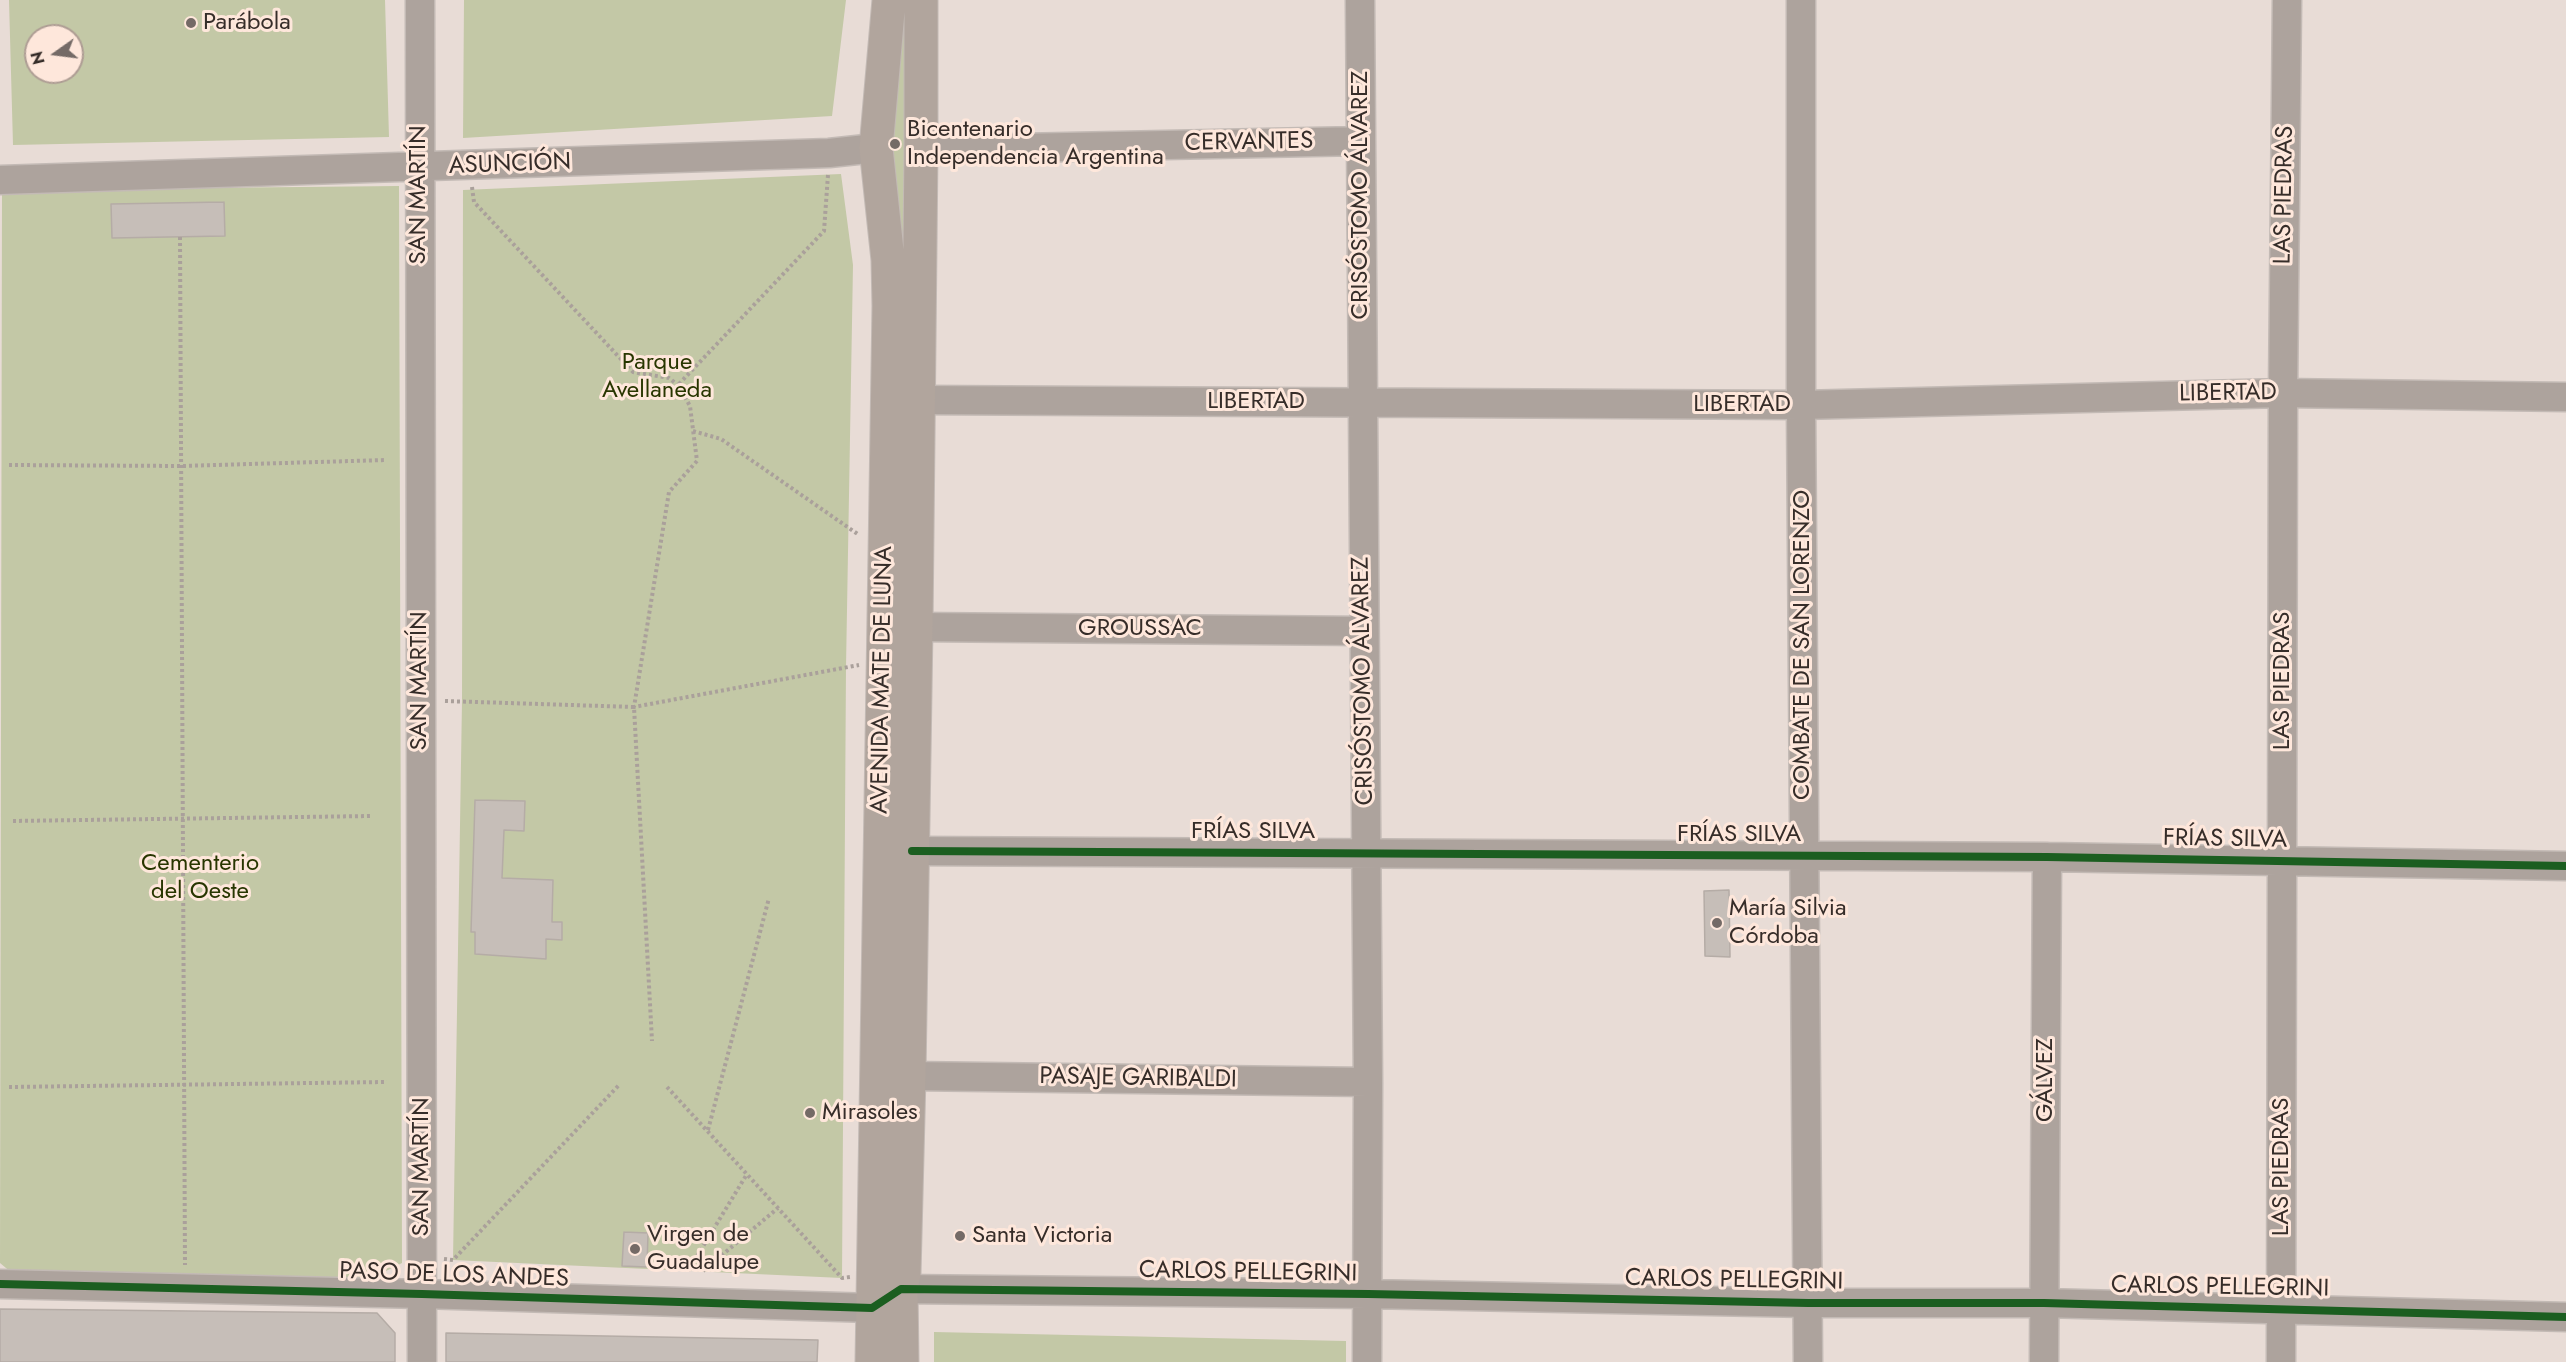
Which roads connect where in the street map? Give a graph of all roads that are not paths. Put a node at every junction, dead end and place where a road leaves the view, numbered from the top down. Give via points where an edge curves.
1 (420, 0) edge
2 (889, 0) edge
3 (921, 0) edge
4 (1360, 0) edge
5 (1802, 0) edge
6 (2287, 0) edge
7 (1361, 141) junction
8 (876, 148) junction
9 (921, 150) junction
10 (419, 168) junction
11 (0, 180) edge
12 (2283, 393) junction
13 (2566, 396) edge
14 (918, 400) junction
15 (1361, 403) junction
16 (1802, 405) junction
17 (916, 627) junction
18 (1364, 631) junction
19 (912, 851) junction
20 (1366, 852) junction
21 (1804, 855) junction
22 (2047, 856) junction
23 (2284, 860) junction
24 (2566, 866) edge
25 (909, 1076) junction
26 (1368, 1082) junction
27 (0, 1284) edge
28 (901, 1289) junction
29 (422, 1294) junction
30 (1368, 1294) junction
31 (1808, 1302) junction
32 (2044, 1304) junction
33 (872, 1308) junction
34 (2282, 1309) junction
35 (2566, 1317) edge
36 (422, 1362) edge
37 (872, 1362) edge
38 (902, 1362) edge
39 (1367, 1362) edge
40 (1808, 1362) edge
41 (2044, 1362) edge
42 (2282, 1362) edge

1 - 10 street, SAN MARTÍN
2 - 8 main road, AVENIDA MATE DE LUNA
3 - 9 main road, AVENIDA MATE DE LUNA
4 - 7 street, CRISÓSTOMO ÁLVAREZ
5 - 16 street, COMBATE DE SAN LORENZO
6 - 12 street, LAS PIEDRAS
7 - 9 street, CERVANTES
7 - 15 street, CRISÓSTOMO ÁLVAREZ
8 - 10 street, ASUNCIÓN
8 - 33 main road, AVENIDA MATE DE LUNA via 889,306
9 - 14 main road, AVENIDA MATE DE LUNA
10 - 11 street, ASUNCIÓN
10 - 29 street, SAN MARTÍN
12 - 13 street, LIBERTAD
12 - 16 street, LIBERTAD
12 - 23 street, LAS PIEDRAS
14 - 15 street, LIBERTAD
14 - 17 main road, AVENIDA MATE DE LUNA
15 - 16 street, LIBERTAD
15 - 18 street, CRISÓSTOMO ÁLVAREZ
16 - 21 street, COMBATE DE SAN LORENZO
17 - 18 street, GROUSSAC
17 - 19 main road, AVENIDA MATE DE LUNA
18 - 20 street, CRISÓSTOMO ÁLVAREZ
19 - 20 street, FRÍAS SILVA
19 - 25 main road, AVENIDA MATE DE LUNA
20 - 21 street, FRÍAS SILVA
20 - 26 street, CRISÓSTOMO ÁLVAREZ
21 - 22 street, FRÍAS SILVA
21 - 31 street, COMBATE DE SAN LORENZO
22 - 23 street, FRÍAS SILVA
22 - 32 street, GÁLVEZ
23 - 24 street, FRÍAS SILVA
23 - 34 street, LAS PIEDRAS
25 - 26 street, PASAJE GARIBALDI
25 - 28 main road, AVENIDA MATE DE LUNA
26 - 30 street, CRISÓSTOMO ÁLVAREZ
27 - 29 street, PASO DE LOS ANDES
28 - 30 street, CARLOS PELLEGRINI
28 - 33 street
28 - 38 main road, AVENIDA MATE DE LUNA
29 - 33 street, PASO DE LOS ANDES
29 - 36 street, SAN MARTÍN
30 - 31 street, CARLOS PELLEGRINI
30 - 39 street, CRISÓSTOMO ÁLVAREZ
31 - 32 street, CARLOS PELLEGRINI
31 - 40 street, COMBATE DE SAN LORENZO
32 - 34 street, CARLOS PELLEGRINI
32 - 41 street, GÁLVEZ
33 - 37 main road, AVENIDA MATE DE LUNA
34 - 35 street, CARLOS PELLEGRINI
34 - 42 street, LAS PIEDRAS

